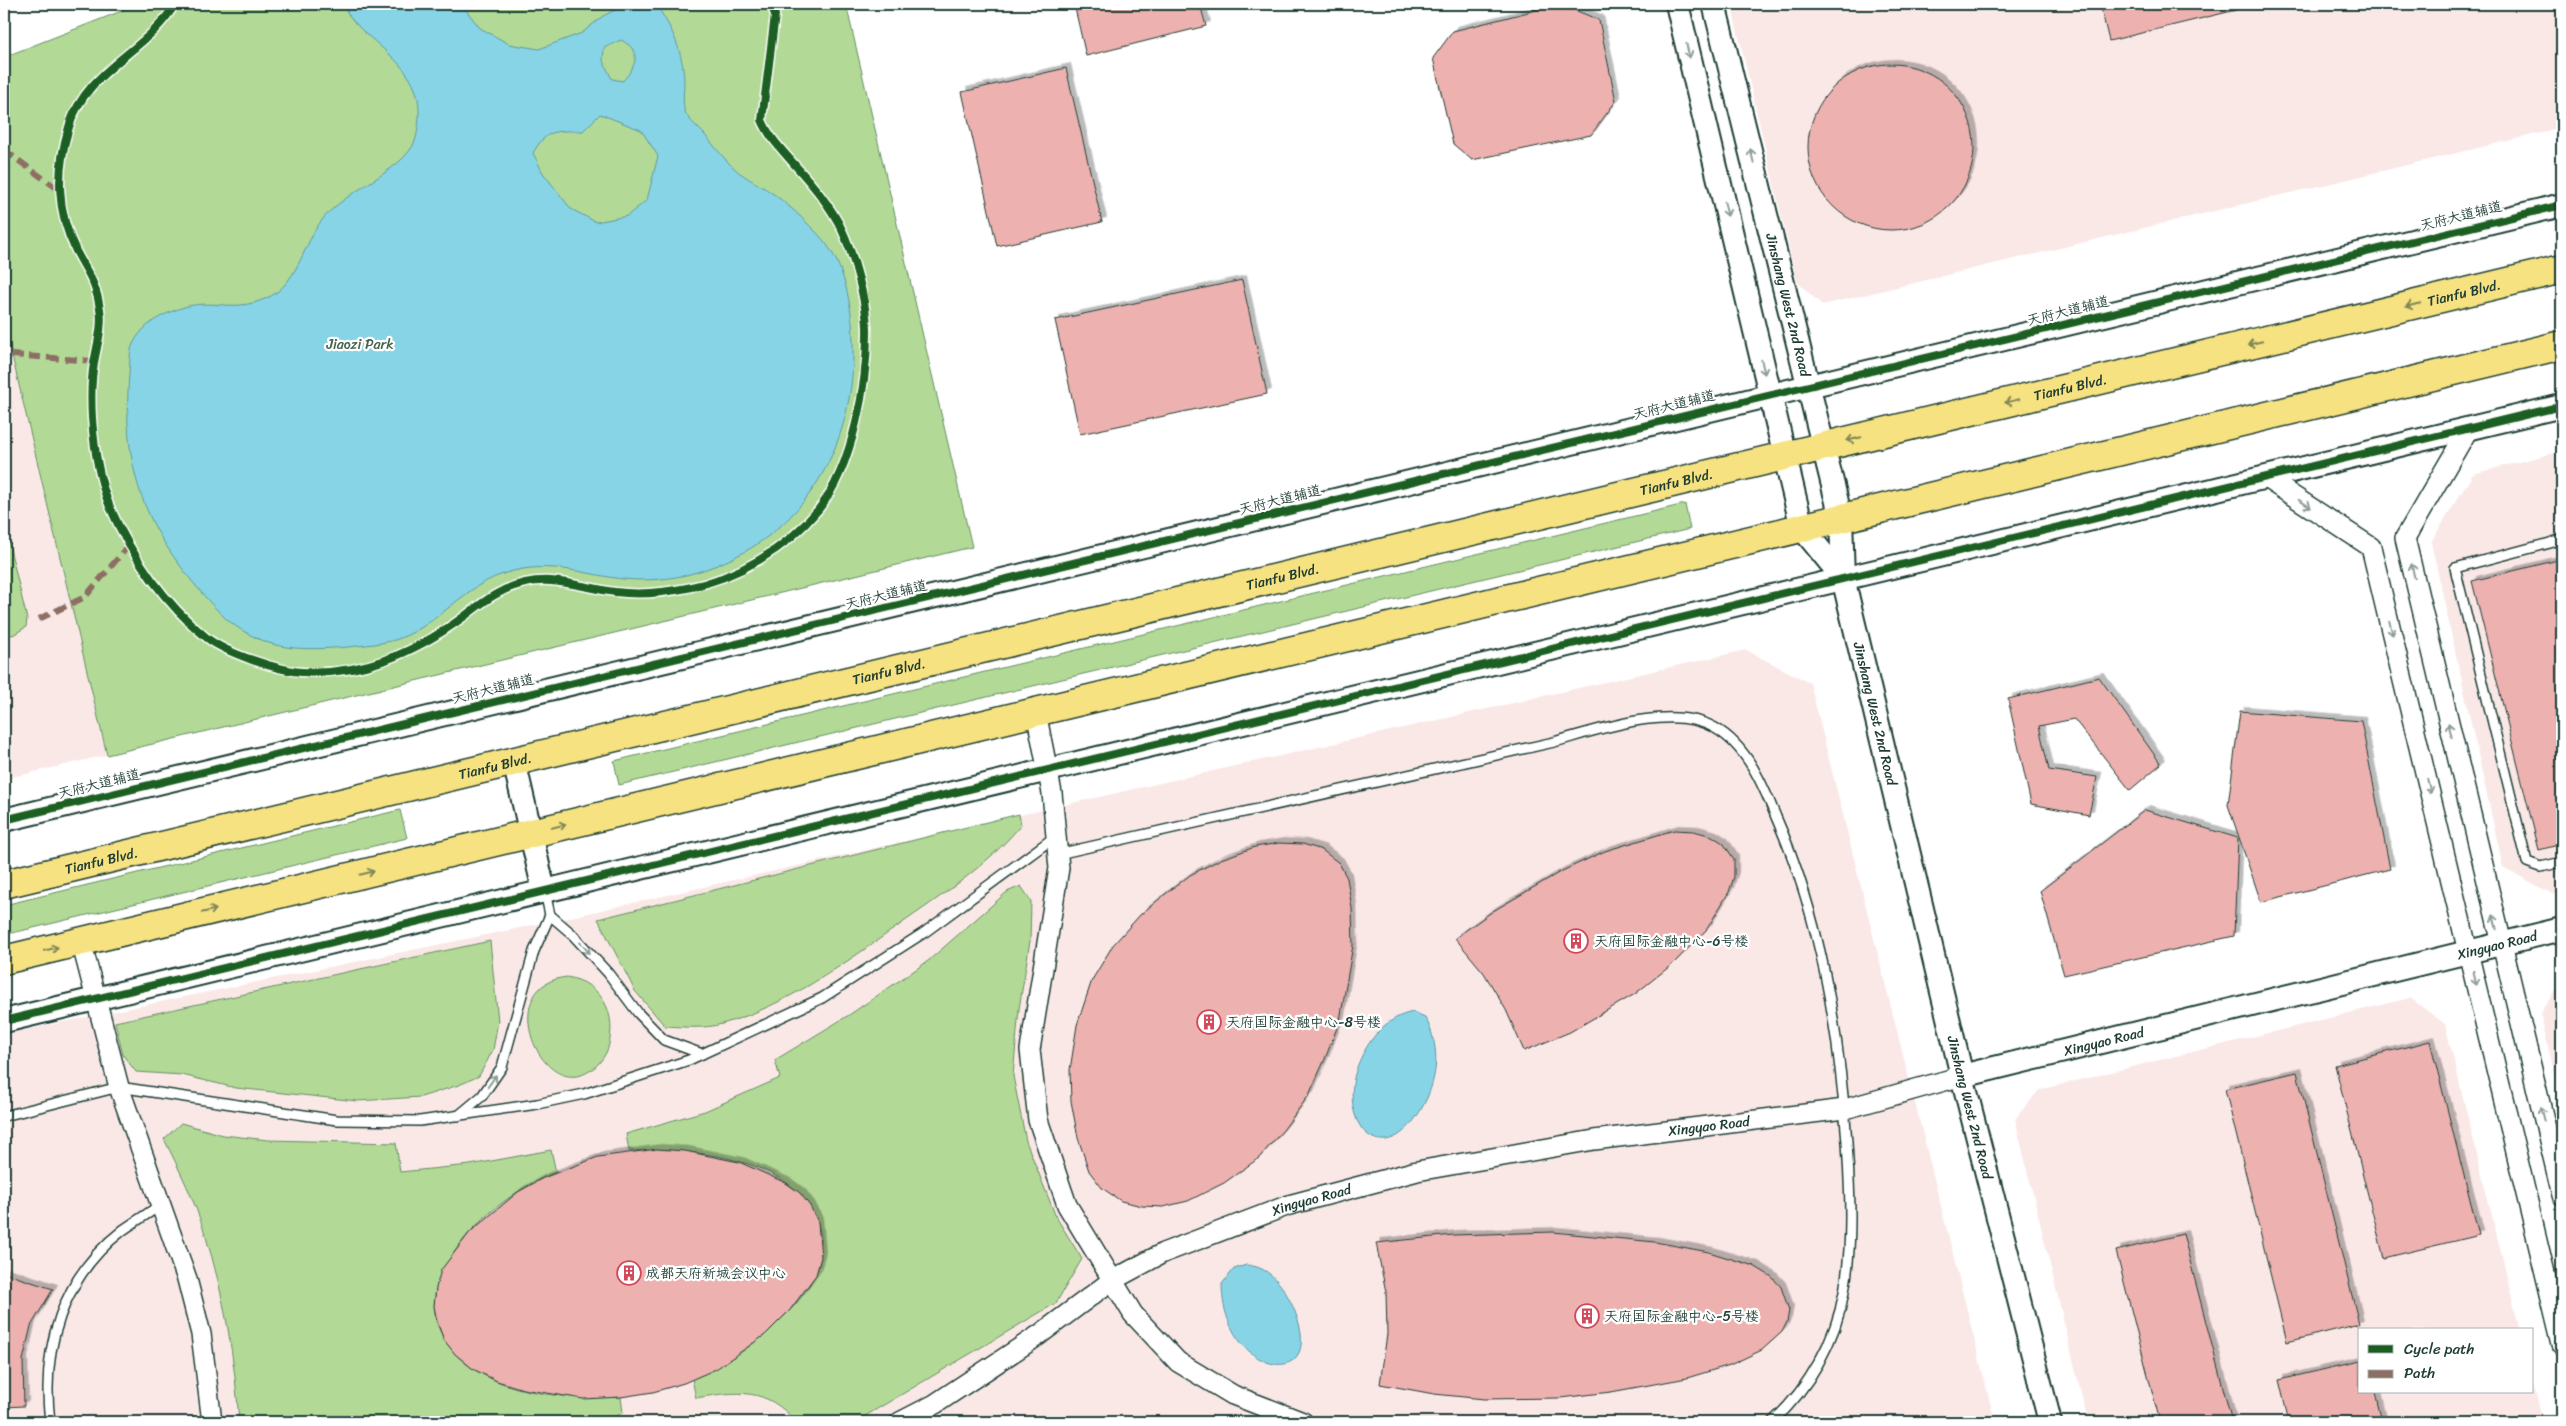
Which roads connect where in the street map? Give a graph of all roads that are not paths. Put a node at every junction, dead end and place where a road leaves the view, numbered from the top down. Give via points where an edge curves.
1 (1677, 4) edge
2 (1714, 4) edge
3 (2562, 205) edge
4 (2562, 269) edge
5 (2562, 345) edge
6 (1810, 386) junction
7 (1770, 395) junction
8 (2562, 406) edge
9 (2469, 428) junction
10 (1824, 446) junction
11 (1785, 456) junction
12 (2264, 477) junction
13 (1841, 518) junction
14 (1802, 528) junction
15 (2562, 538) edge
16 (1843, 578) junction
17 (1036, 712) junction
18 (514, 761) junction
19 (1048, 770) junction
20 (4, 820) edge
21 (531, 833) junction
22 (1057, 845) junction
23 (2562, 862) edge
24 (4, 884) edge
25 (544, 891) junction
26 (550, 915) junction
27 (2562, 929) edge
28 (82, 941) junction
29 (2500, 944) junction
30 (2469, 952) junction
31 (4, 960) edge
32 (95, 999) junction
33 (4, 1021) edge
34 (702, 1054) junction
35 (1962, 1076) junction
36 (119, 1087) junction
37 (1845, 1109) junction
38 (4, 1116) edge
39 (458, 1116) junction
40 (2562, 1195) edge
41 (162, 1204) junction
42 (1111, 1281) junction
43 (2562, 1344) edge
44 (50, 1422) edge
45 (212, 1422) edge
46 (900, 1422) edge
47 (1303, 1422) edge
48 (1772, 1422) edge
49 (2050, 1422) edge

1 -> 7 street
6 -> 2 street, Jinshang West 2nd Road
3 - 6 street, 天府大道辅道
4 -> 10 main road, Tianfu Blvd.
5 - 13 main road
6 - 7 street, 天府大道辅道
6 - 10 street, Jinshang West 2nd Road
7 - 11 street
7 - 20 street, 天府大道辅道
8 - 9 street
9 - 12 street
29 -> 9 street via 2405,538
10 - 11 main road, Tianfu Blvd.
10 - 13 street, Jinshang West 2nd Road
11 - 14 street
11 - 18 main road, Tianfu Blvd.
12 - 16 street
12 -> 30 street via 2371,547
13 - 14 main road
13 - 16 street, Jinshang West 2nd Road
14 - 16 street
14 - 17 main road
15 - 23 lane via 2550,544 2456,568 2528,862 2541,867
16 - 19 street
16 - 35 street, Jinshang West 2nd Road
17 - 19 street
21 -> 17 main road
18 - 21 street
18 - 24 main road, Tianfu Blvd.
19 - 22 street
19 - 25 street
21 - 25 street
28 -> 21 main road
22 - 34 lane via 839,988
22 - 37 lane via 1525,748 1624,724 1660,718 1688,719 1715,728 1741,751 1762,783 1789,846 1816,930 1833,1013
22 - 42 street via 1059,868 1030,1050 1038,1120 1067,1205
25 - 26 lane
25 - 32 street
26 -> 34 lane via 608,973 664,1040
39 -> 26 lane via 482,1096 502,1067 534,951
27 - 29 street, Xingyao Road
31 -> 28 main road
28 - 32 street
29 - 30 street, Xingyao Road
40 -> 29 street
30 - 35 street, Xingyao Road
30 -> 43 street
32 - 33 street
32 - 36 street
34 - 39 lane via 584,1094
35 - 37 street, Xingyao Road
35 - 49 street, Jinshang West 2nd Road
36 - 38 lane
36 - 39 lane via 337,1120 420,1122
36 - 41 street
37 - 42 street, Xingyao Road via 1594,1140 1417,1171 1290,1205 1163,1253
37 - 48 lane via 1849,1242 1844,1293 1830,1342 1810,1375
41 - 44 lane via 103,1248 65,1305 52,1339 48,1364
41 - 45 street via 201,1334
42 - 46 street, Xingyao Road via 1039,1335 934,1404
42 - 47 street via 1133,1314 1178,1362 1232,1395

